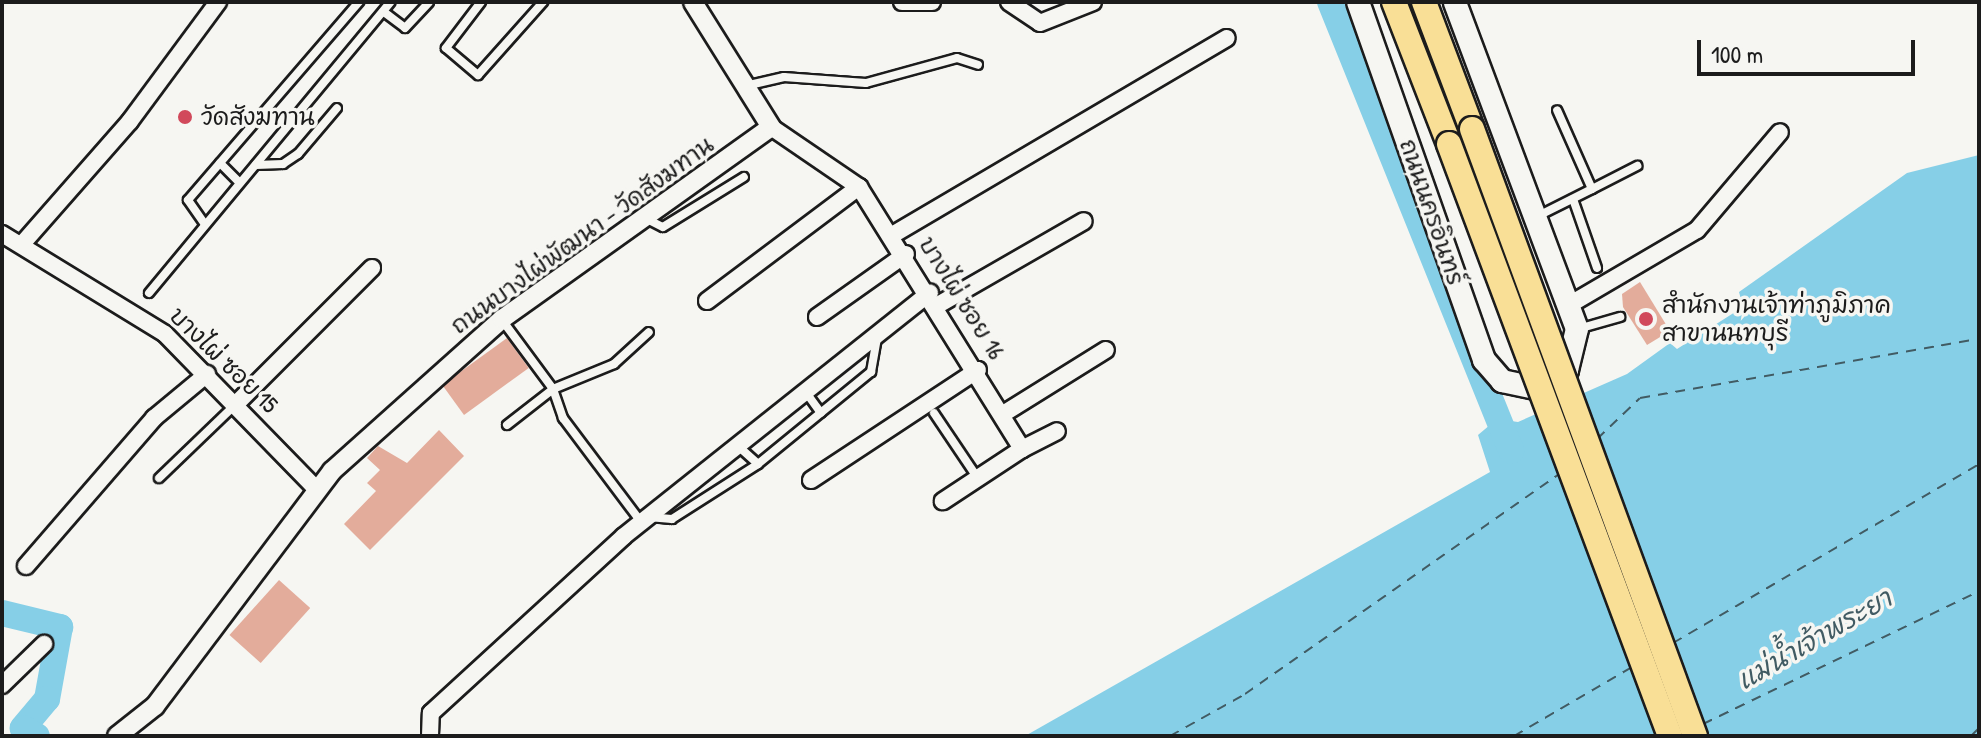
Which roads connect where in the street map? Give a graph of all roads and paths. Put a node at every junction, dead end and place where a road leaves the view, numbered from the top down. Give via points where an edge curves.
1 (218, 2) edge
2 (359, 2) edge
3 (391, 2) edge
4 (429, 2) edge
5 (481, 2) edge
6 (543, 2) edge
7 (692, 2) edge
8 (902, 2) edge
9 (932, 2) edge
10 (1009, 2) edge
11 (1093, 2) edge
12 (1358, 2) edge
13 (1394, 2) edge
14 (1424, 2) edge
15 (1455, 2) edge
16 (384, 12) junction
17 (1227, 38) dead end
18 (978, 65) dead end
19 (742, 86) junction
20 (337, 108) dead end
21 (1557, 110) dead end
22 (771, 127) junction
23 (1780, 132) dead end
24 (220, 163) junction
25 (256, 165) junction
26 (1637, 166) dead end
27 (744, 177) dead end
28 (240, 183) junction
29 (859, 187) junction
30 (1592, 189) junction
31 (1573, 199) junction
32 (643, 217) junction
33 (1533, 219) junction
34 (1084, 221) dead end
35 (204, 223) junction
36 (2, 234) edge
37 (894, 234) junction
38 (23, 243) junction
39 (906, 254) junction
40 (372, 268) dead end
41 (1597, 268) dead end
42 (149, 293) dead end
43 (934, 299) junction
44 (707, 301) dead end
45 (1569, 305) junction
46 (817, 317) dead end
47 (1620, 317) dead end
48 (502, 319) junction
49 (1577, 329) junction
50 (649, 332) dead end
51 (878, 333) junction
52 (1106, 350) dead end
53 (978, 370) junction
54 (207, 374) junction
55 (553, 389) junction
56 (803, 389) junction
57 (237, 403) junction
58 (821, 413) junction
59 (934, 413) dead end
60 (1003, 414) junction
61 (507, 425) dead end
62 (1057, 431) dead end
63 (735, 443) junction
64 (1022, 449) junction
65 (758, 464) junction
66 (977, 477) junction
67 (159, 478) dead end
68 (811, 480) dead end
69 (316, 489) junction
70 (676, 494) junction
71 (943, 501) dead end
72 (690, 507) junction
73 (644, 519) junction
74 (26, 566) dead end
75 (44, 644) dead end
76 (2, 685) edge
77 (117, 736) edge
78 (430, 736) edge
79 (1670, 736) edge
80 (1695, 736) edge

1 - 38 street via 130,121
2 - 24 lane
3 - 16 lane
4 - 16 lane via 405,28
5 - 6 lane via 446,48 469,74 488,69
7 - 19 street
8 - 9 street
10 - 11 street via 1040,23
12 - 49 main road, ถนนนครอินทร์ via 1484,360 1502,381 1536,388 1567,370
13 - 79 main road, ถนนนครอินทร์, bridge
14 - 80 main road, bridge
15 - 33 main road
16 - 25 lane
17 - 37 street
18 - 19 lane via 957,58 866,83 784,77
19 - 22 street
20 - 25 lane via 298,154 283,164
21 - 30 lane
22 - 29 street, บางไผ่ ซอย 16
22 - 32 street, ถนนบางไผ่พัฒนา – วัดสังฆทาน
23 - 45 street via 1697,230
24 - 28 lane
24 - 35 lane via 188,200
25 - 28 lane
26 - 30 lane
27 - 32 lane via 663,227
28 - 35 lane
29 - 37 street, บางไผ่ ซอย 16
29 - 44 street
30 - 31 lane
31 - 33 lane
31 - 41 lane
32 - 48 street, ถนนบางไผ่พัฒนา – วัดสังฆทาน
33 - 45 main road
34 - 43 street
35 - 42 lane
36 - 38 street, บางไผ่ ซอย 15
37 - 39 street, บางไผ่ ซอย 16
38 - 54 street, บางไผ่ ซอย 15 via 148,320
39 - 43 street, บางไผ่ ซอย 16
39 - 46 street
40 - 57 street
43 - 51 street
43 - 53 street, บางไผ่ ซอย 16
45 - 49 main road
47 - 49 lane
48 - 55 lane
48 - 69 street, ถนนบางไผ่พัฒนา – วัดสังฆทาน
50 - 55 lane via 614,364
51 - 56 street
51 - 58 lane via 877,363
52 - 60 street
53 - 60 street, บางไผ่ ซอย 16
53 - 68 street
54 - 57 street, บางไผ่ ซอย 15
54 - 74 street via 154,418
55 - 61 lane
55 - 73 lane via 563,418
56 - 58 lane
56 - 63 street
57 - 67 lane
57 - 69 street, บางไผ่ ซอย 15
58 - 65 lane
59 - 66 lane
60 - 64 street, บางไผ่ ซอย 16
62 - 64 street
63 - 65 lane
63 - 70 street
64 - 66 street
65 - 72 lane
66 - 71 street
69 - 77 street, ถนนบางไผ่พัฒนา – วัดสังฆทาน via 160,699
70 - 72 lane
70 - 73 street
72 - 73 lane via 665,522
73 - 78 street via 431,713
75 - 76 street

